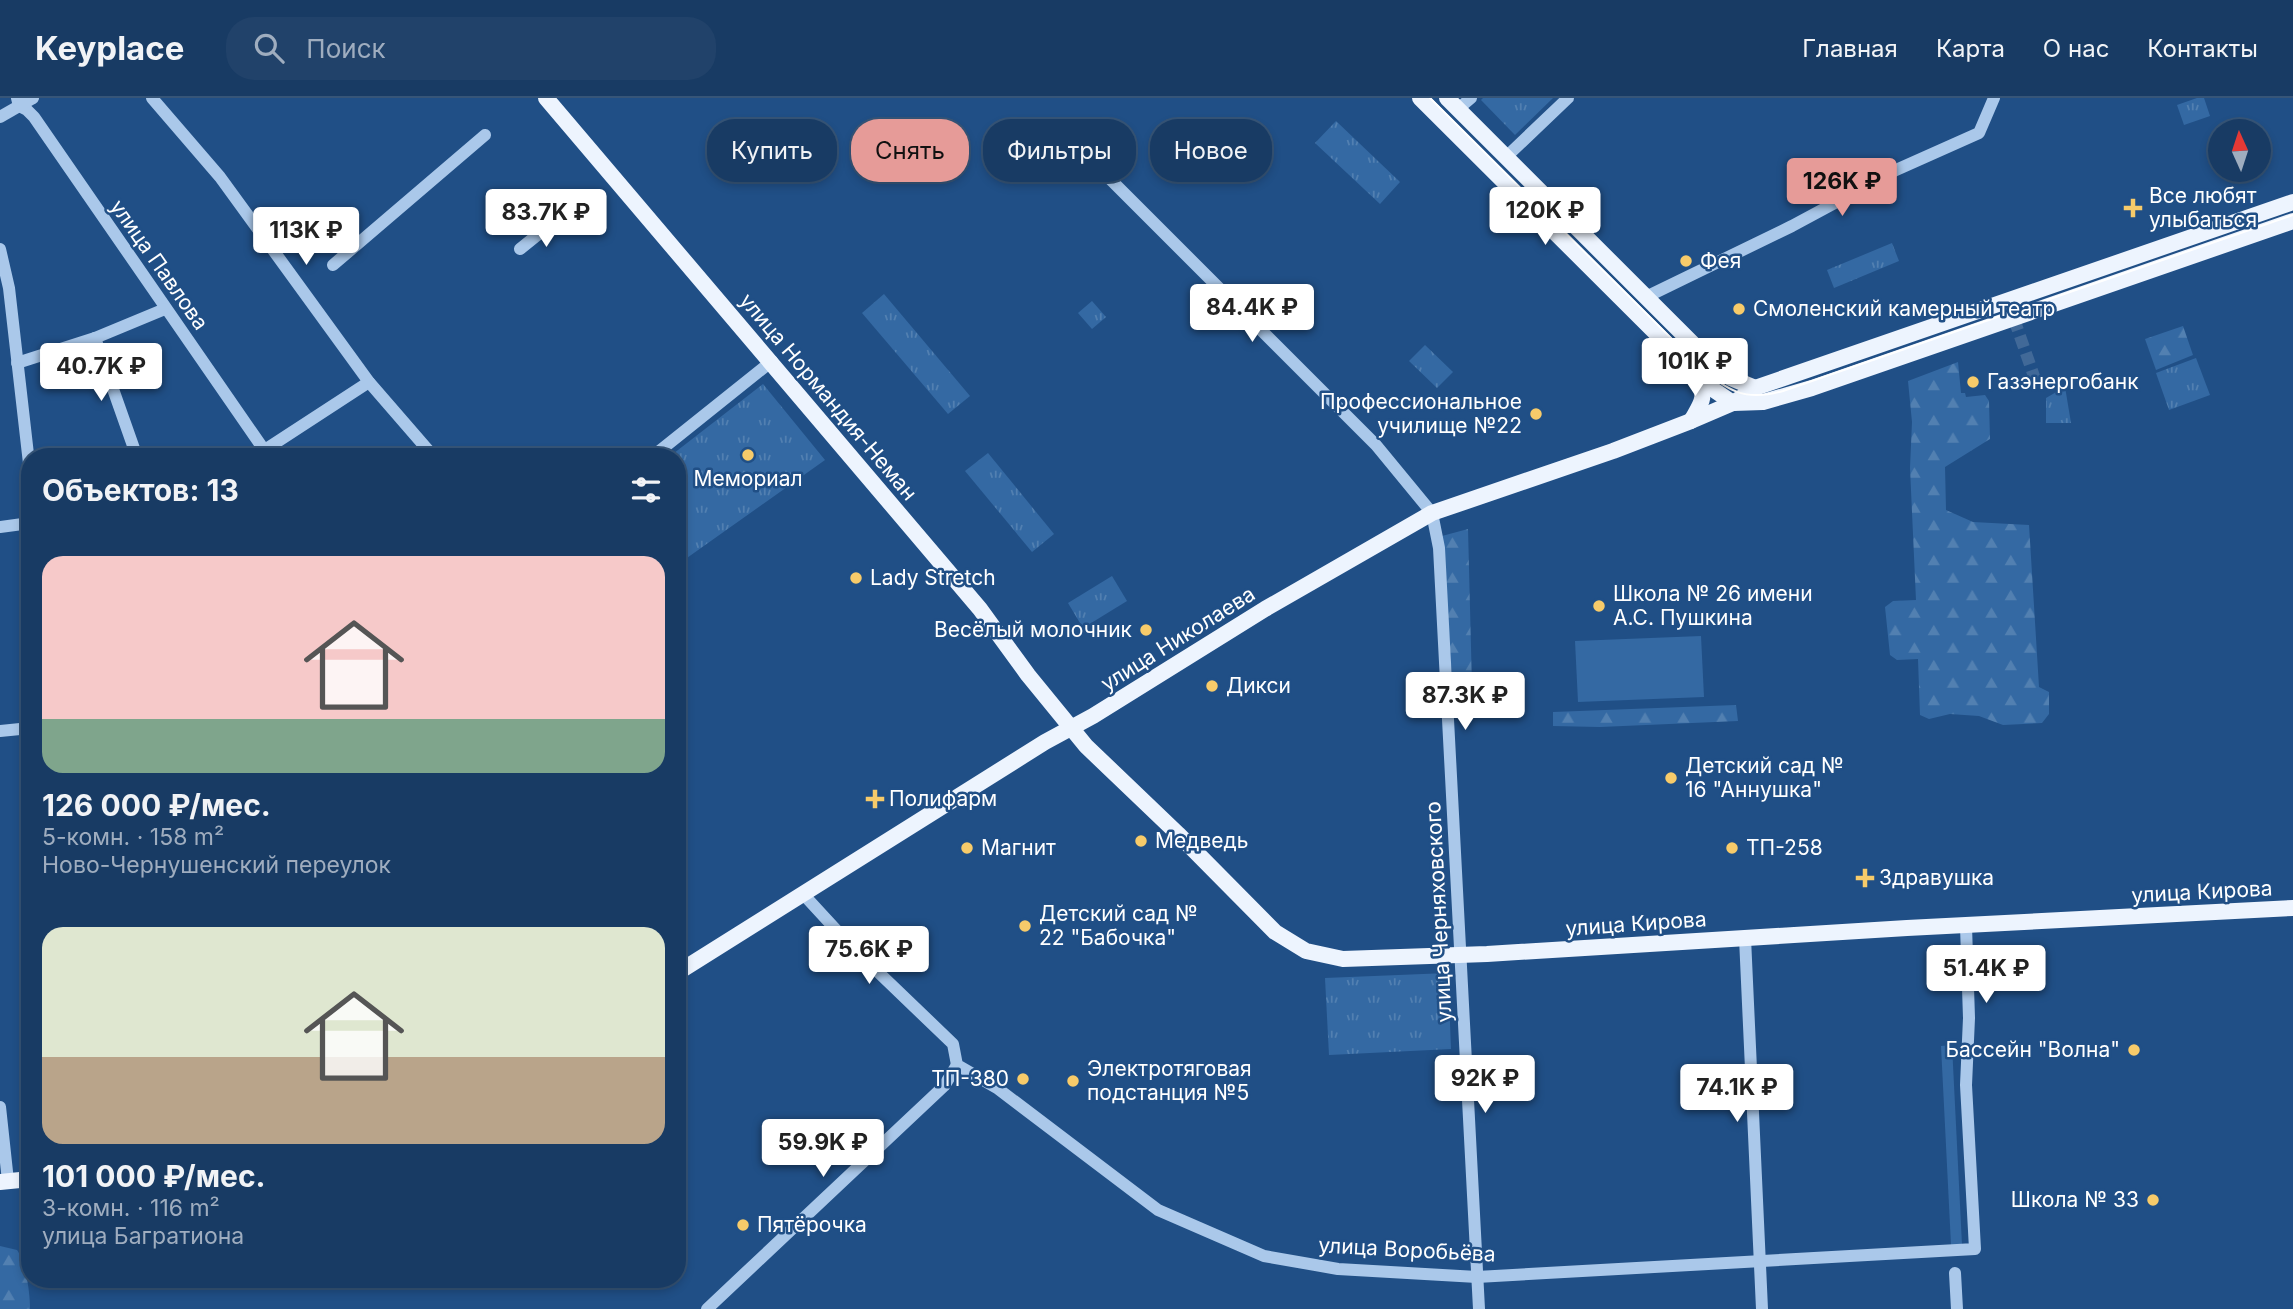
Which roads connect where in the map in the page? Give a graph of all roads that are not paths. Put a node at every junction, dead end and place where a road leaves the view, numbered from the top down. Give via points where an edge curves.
1 (33, 98) edge
2 (152, 98) edge
3 (546, 98) edge
4 (1420, 98) edge
5 (1471, 98) edge
6 (1568, 98) edge
7 (1994, 98) edge
8 (18, 102) edge
9 (1452, 104) edge
10 (0, 117) edge
11 (485, 135) dead end
12 (1506, 157) junction
13 (1113, 182) edge
14 (2293, 202) edge
15 (2293, 221) edge
16 (551, 223) dead end
17 (0, 249) edge
18 (520, 249) dead end
19 (333, 265) dead end
20 (2025, 294) junction
21 (1646, 297) junction
22 (165, 309) junction
23 (2014, 319) junction
24 (95, 338) junction
25 (772, 362) junction
26 (17, 363) junction
27 (1695, 372) junction
28 (1731, 378) junction
29 (369, 382) junction
30 (1755, 388) junction
31 (1727, 400) junction
32 (1691, 421) junction
33 (27, 448) edge
34 (134, 448) edge
35 (258, 448) edge
36 (273, 448) edge
37 (426, 448) edge
38 (663, 448) edge
39 (1432, 513) junction
40 (21, 524) edge
41 (0, 527) edge
42 (1071, 728) junction
43 (21, 729) edge
44 (0, 731) edge
45 (804, 895) junction
46 (2293, 908) edge
47 (1966, 926) junction
48 (1745, 938) junction
49 (1460, 956) junction
50 (686, 967) edge
51 (957, 1065) junction
52 (0, 1107) edge
53 (4, 1182) edge
54 (1760, 1262) junction
55 (1955, 1273) dead end
56 (1477, 1276) junction
57 (707, 1309) edge
58 (1479, 1309) edge
59 (1762, 1309) edge
60 (1957, 1309) edge

1 - 8 street
2 - 29 street via 220,177
3 - 25 main road, улица Нормандия-Неман
4 - 27 main road
5 - 9 street
6 - 12 street
7 - 21 street via 1979,133
8 - 10 street
8 - 22 street, улица Павлова via 34,117
9 - 12 main road
11 - 19 street
12 - 21 main road
13 - 39 street via 1376,445
14 - 20 main road, улица Николаева
15 - 23 main road, улица Николаева
16 - 18 street
17 - 26 street
20 - 23 street
20 - 30 main road, улица Николаева
21 - 28 main road
22 - 24 street
22 - 35 street, улица Павлова
23 - 31 main road, улица Николаева via 1782,398 1751,404
24 - 26 street
24 - 34 street
25 - 38 street
25 - 42 main road, улица Нормандия-Неман via 980,609
26 - 33 street
27 - 31 main road
27 - 32 main road via 1704,394
28 - 30 main road
28 - 31 main road
29 - 36 street
29 - 37 street
30 - 31 main road, улица Николаева
31 - 32 main road, улица Николаева
32 - 39 main road, улица Николаева
39 - 42 main road, улица Николаева via 1265,608
39 - 49 street, улица Черняховского via 1439,548
40 - 41 street
42 - 45 main road, улица Николаева
42 - 49 main road, улица Кирова via 1275,932 1306,951 1343,959
43 - 44 street
45 - 50 main road, улица Николаева
45 - 51 street via 953,1044
46 - 47 main road, улица Кирова
47 - 48 main road, улица Кирова
47 - 54 street, улица Воробьёва via 1966,1085 1975,1249
48 - 49 main road, улица Кирова
48 - 54 street
49 - 56 street, улица Черняховского
51 - 56 street, улица Воробьёва via 997,1088 1158,1210 1264,1256 1338,1269
51 - 57 street via 944,1086
52 - 53 street
54 - 56 street, улица Воробьёва
54 - 59 street
55 - 60 street
56 - 58 street, улица Черняховского

